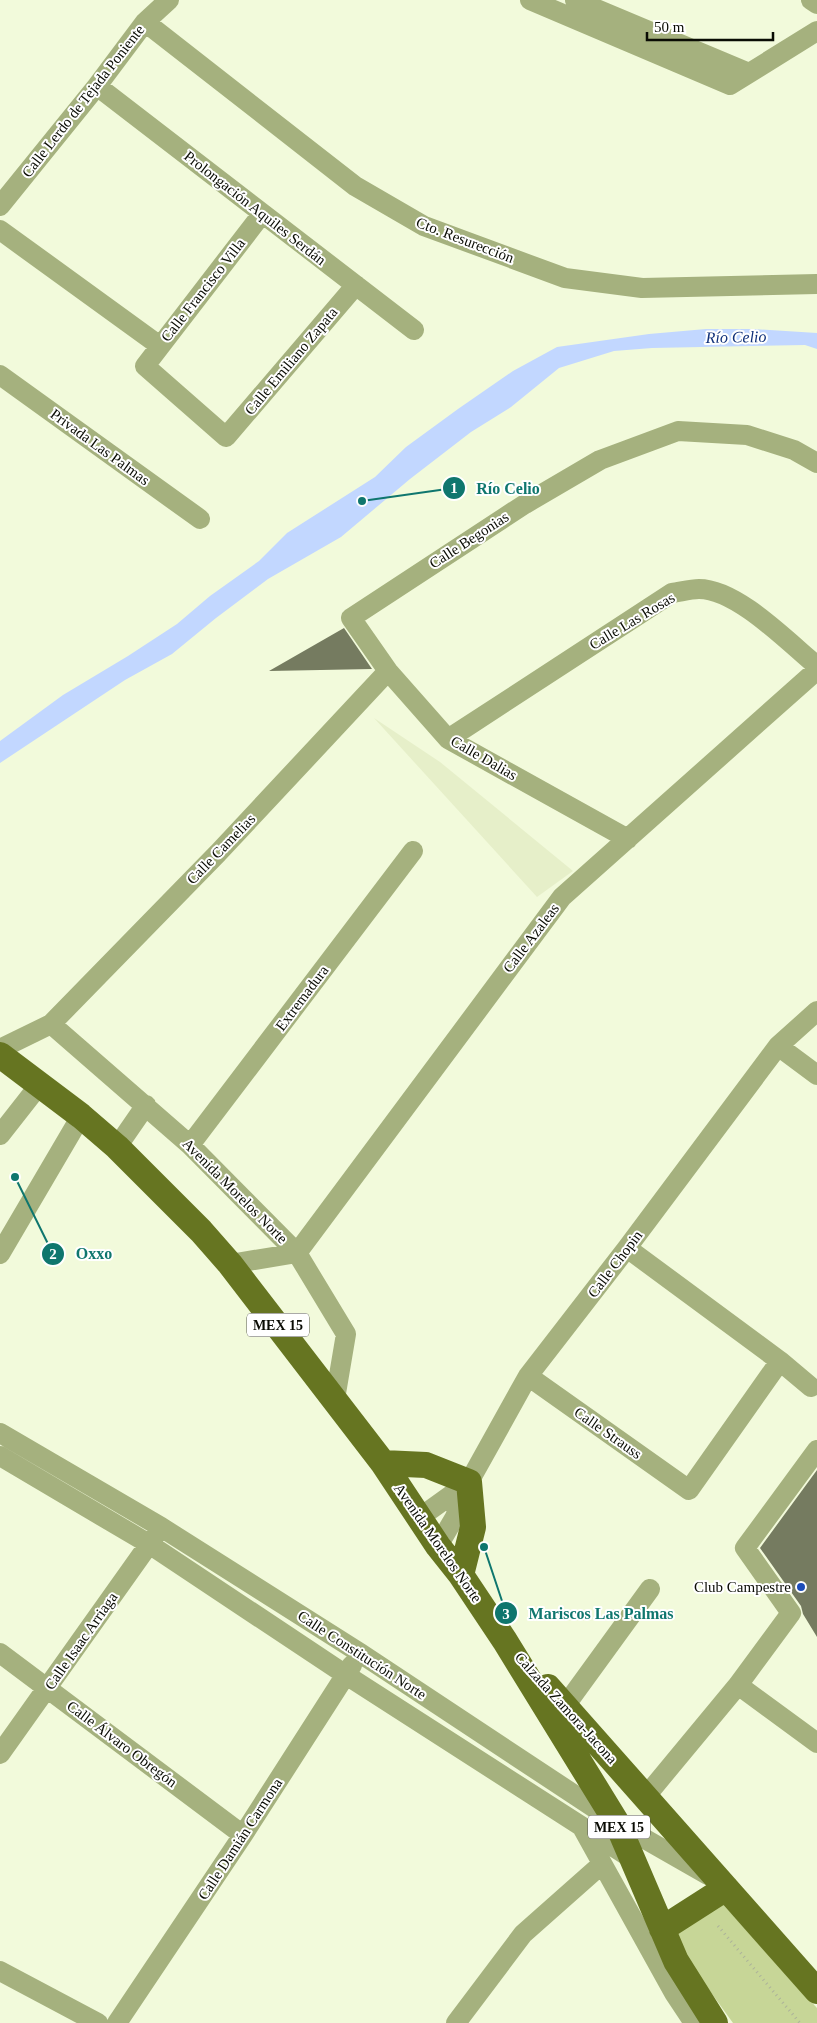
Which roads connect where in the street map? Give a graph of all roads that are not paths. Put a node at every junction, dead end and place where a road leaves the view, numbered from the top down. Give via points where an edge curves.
1 (169, 0) edge
2 (530, 0) edge
3 (575, 0) edge
4 (811, 0) edge
5 (817, 4) edge
6 (145, 22) junction
7 (817, 31) edge
8 (749, 73) junction
9 (97, 86) junction
10 (0, 206) edge
11 (262, 214) junction
12 (0, 230) edge
13 (817, 284) edge
14 (356, 285) junction
15 (414, 330) dead end
16 (160, 346) junction
17 (145, 366) joint
18 (0, 375) edge
19 (817, 463) edge
20 (200, 519) dead end
21 (351, 618) joint
22 (817, 668) edge
23 (388, 671) junction
24 (448, 739) junction
25 (628, 839) junction
26 (413, 851) dead end
27 (817, 1011) edge
28 (51, 1024) junction
29 (778, 1046) junction
30 (0, 1049) edge
31 (0, 1055) edge
32 (817, 1075) edge
33 (40, 1084) junction
34 (146, 1105) junction
35 (81, 1116) junction
36 (0, 1135) edge
37 (190, 1145) junction
38 (117, 1147) junction
39 (627, 1248) junction
40 (297, 1253) junction
41 (0, 1254) edge
42 (230, 1264) junction
43 (780, 1361) junction
44 (528, 1376) junction
45 (811, 1387) dead end
46 (335, 1399) junction
47 (0, 1433) edge
48 (817, 1450) edge
49 (0, 1456) edge
50 (383, 1462) junction
51 (469, 1482) junction
52 (419, 1518) junction
53 (161, 1527) junction
54 (149, 1544) junction
55 (438, 1546) junction
56 (461, 1575) junction
57 (650, 1589) dead end
58 (505, 1640) junction
59 (0, 1653) edge
60 (360, 1653) junction
61 (346, 1675) junction
62 (738, 1685) junction
63 (47, 1688) junction
64 (565, 1706) junction
65 (817, 1743) edge
66 (0, 1754) edge
67 (646, 1796) junction
68 (586, 1801) junction
69 (617, 1823) junction
70 (583, 1828) junction
71 (243, 1835) junction
72 (634, 1860) junction
73 (602, 1864) junction
74 (723, 1885) junction
75 (662, 1929) junction
76 (0, 1971) edge
77 (817, 1991) edge
78 (98, 2023) edge
79 (117, 2023) edge
80 (456, 2023) edge
81 (694, 2023) edge
82 (715, 2023) edge

1 - 6 street, Calle Lerdo de Tejada Poniente
2 - 8 street via 730,85
3 - 8 street
4 - 5 street
6 - 9 street, Calle Lerdo de Tejada Poniente
6 - 13 street, Cto. Resurección via 355,186 424,226 565,278 642,288
7 - 8 street
9 - 10 street, Calle Lerdo de Tejada Poniente
9 - 11 street, Prolongación Aquiles Serdán
11 - 14 street, Prolongación Aquiles Serdán
11 - 16 street, Calle Francisco Villa
12 - 16 street
14 - 15 street, Prolongación Aquiles Serdán
14 - 17 street, Calle Emiliano Zapata via 226,437
16 - 17 street, Calle Francisco Villa
18 - 20 street, Privada Las Palmas
19 - 21 street, Calle Begonias via 794,450 747,435 678,431 600,460 525,504
21 - 23 street, Calle Dalias
22 - 24 street, Calle Las Rosas via 745,605 699,589 672,593
22 - 25 street, Calle Azaleas
23 - 24 street, Calle Dalias
23 - 28 street, Calle Camelias via 218,853
24 - 25 street, Calle Dalias
25 - 40 street, Calle Azaleas via 562,897
26 - 37 street, Extremadura
27 - 29 street, Calle Chopin
28 - 30 street, Calle Camelias
28 - 34 street, Avenida Morelos Norte
29 - 32 street
29 - 39 street, Calle Chopin
31 - 33 main road, Avenida Morelos Norte / MEX 15
33 - 35 main road, Avenida Morelos Norte / MEX 15
33 - 36 street
34 - 37 street, Avenida Morelos Norte
34 - 38 street
35 - 38 main road, Avenida Morelos Norte / MEX 15
35 - 41 street
37 - 40 street, Avenida Morelos Norte
38 - 42 main road, Avenida Morelos Norte / MEX 15
39 - 43 street
39 - 44 street, Calle Chopin
40 - 42 street
40 - 46 street, Avenida Morelos Norte via 346,1334
42 - 46 main road, Avenida Morelos Norte / MEX 15
43 - 44 street, Calle Strauss via 689,1490
43 - 45 street
44 - 51 street, Calle Chopin
46 - 50 main road, Avenida Morelos Norte / MEX 15
47 - 53 street, Calle Constitución Norte
48 - 62 street via 745,1548 791,1613
49 - 54 street, Calle Constitución Norte
50 - 51 main road via 426,1466
50 - 52 main road, Avenida Morelos Norte / MEX 15
51 - 52 street, Calle Chopin
51 - 55 street via 455,1517
51 - 56 main road via 473,1527
52 - 55 main road, Avenida Morelos Norte / MEX 15
53 - 54 street, Calle Isaac Arriaga
53 - 60 street, Calle Constitución Norte
54 - 61 street, Calle Constitución Norte
54 - 63 street, Calle Isaac Arriaga
55 - 56 main road, Avenida Morelos Norte / MEX 15
56 - 58 main road, Avenida Morelos Norte / MEX 15
57 - 64 street
58 - 64 main road, Calzada Zamora-Jacona / MEX 15
58 - 69 main road, Calzada Zamora-Jacona / MEX 15
59 - 63 street, Calle Álvaro Obregón
60 - 61 street, Calle Damián Carmona
60 - 68 street, Calle Constitución Norte
61 - 70 street, Calle Constitución Norte
61 - 71 street, Calle Damián Carmona
62 - 65 street
62 - 67 street
63 - 66 street, Calle Isaac Arriaga
63 - 71 street, Calle Álvaro Obregón
64 - 67 main road, Calzada Zamora-Jacona / MEX 15
67 - 74 main road, Calzada Zamora-Jacona / MEX 15
68 - 69 street, Calle Constitución Norte
68 - 70 street
69 - 72 main road, Calzada Zamora-Jacona / MEX 15
69 - 74 street, Calle Constitución Norte
70 - 72 street, Calle Constitución Norte
70 - 73 street
71 - 79 street, Calle Damián Carmona
72 - 75 main road, Calzada Zamora-Jacona / MEX 15
73 - 80 street via 523,1934
73 - 81 street
74 - 75 main road
74 - 77 main road, Calzada Zamora-Jacona / MEX 15
75 - 82 main road, Calzada Zamora-Jacona / MEX 15 via 676,1961
76 - 78 street

